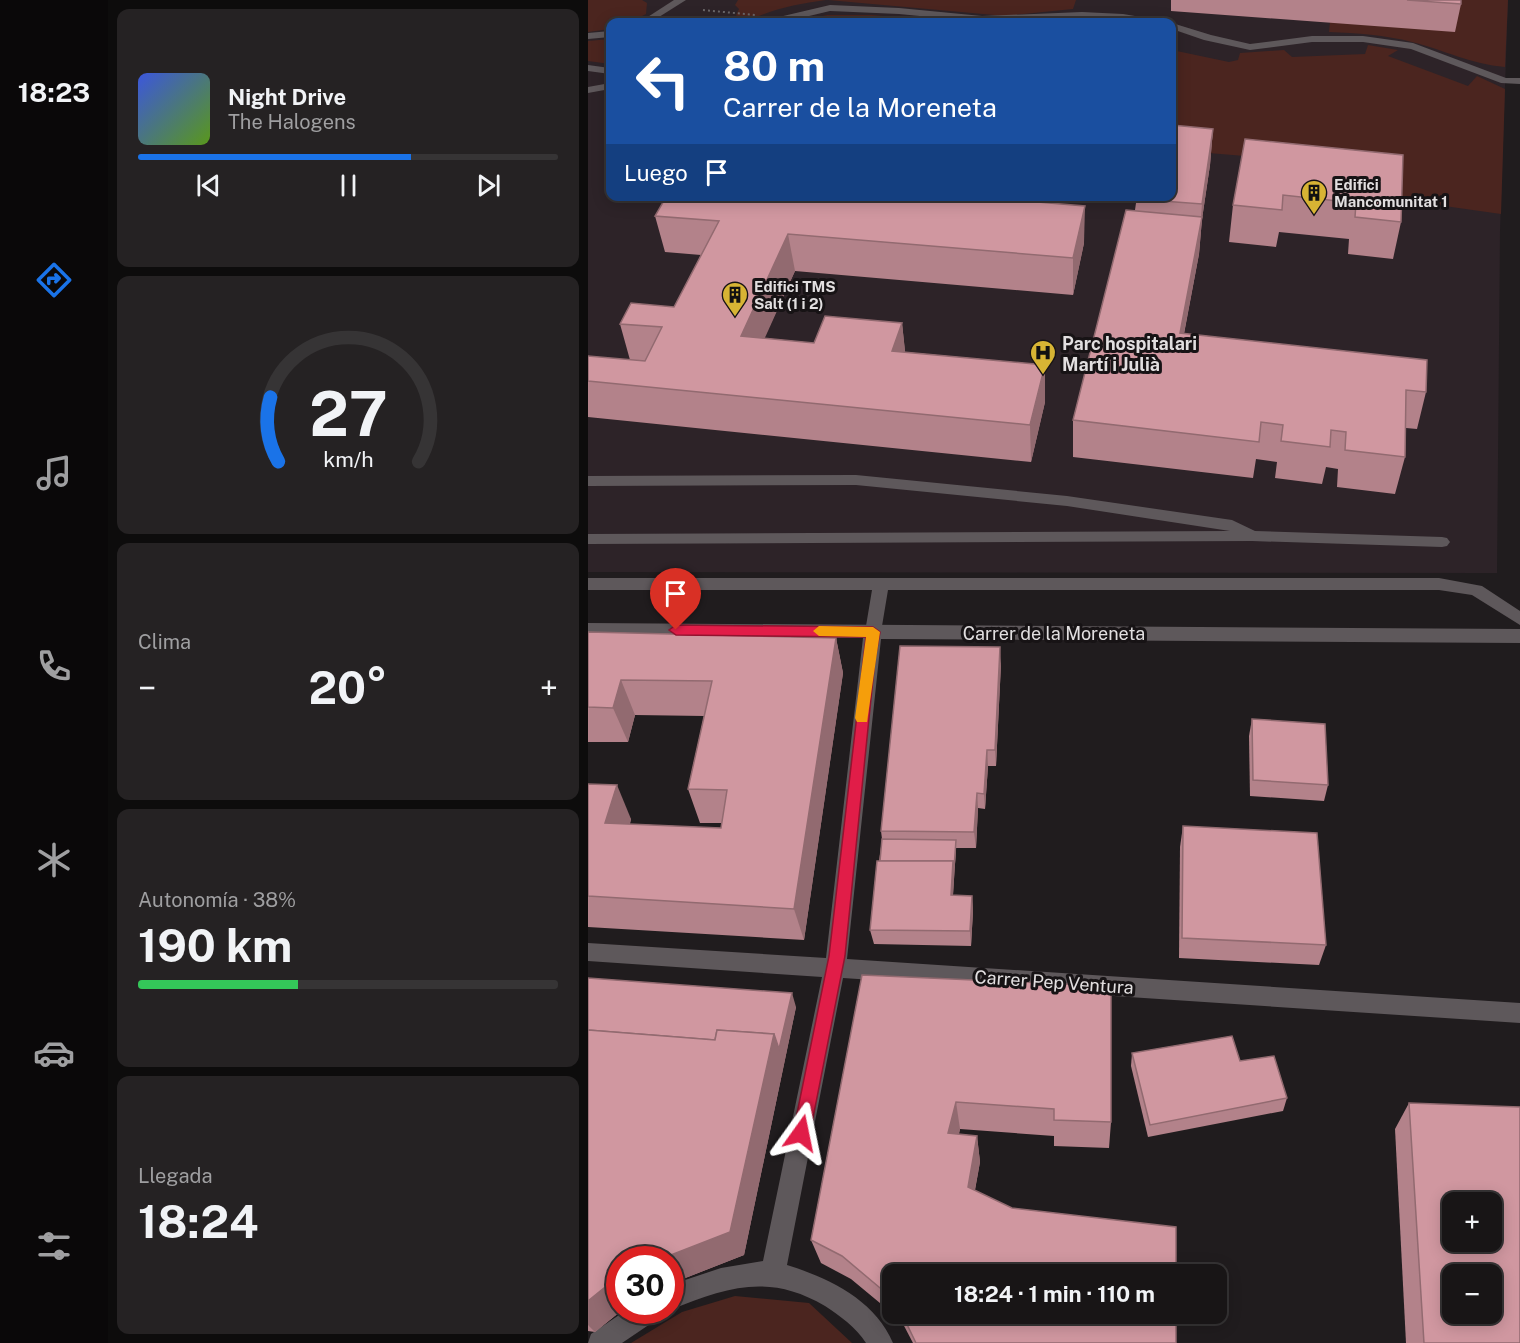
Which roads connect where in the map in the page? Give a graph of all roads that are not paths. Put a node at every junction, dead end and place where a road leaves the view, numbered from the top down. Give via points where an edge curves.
1 (653, 0) edge
2 (681, 0) edge
3 (802, 15) junction
4 (655, 16) junction
5 (652, 18) edge
6 (788, 18) edge
7 (806, 18) edge
8 (972, 18) edge
9 (1061, 18) edge
10 (1129, 18) edge
11 (1176, 27) edge
12 (606, 34) edge
13 (588, 36) edge
14 (588, 68) edge
15 (606, 70) edge
16 (1520, 81) edge
17 (606, 87) edge
18 (588, 90) edge
19 (588, 481) edge
20 (1252, 536) junction
21 (588, 538) edge
22 (1442, 542) dead end
23 (588, 584) edge
24 (881, 584) junction
25 (1520, 619) edge
26 (588, 630) edge
27 (873, 632) junction
28 (1520, 636) edge
29 (588, 952) edge
30 (836, 962) junction
31 (1520, 1013) edge
32 (773, 1273) junction
33 (684, 1293) edge
34 (628, 1324) edge
35 (600, 1343) edge
36 (880, 1343) edge

1 - 4 lane
2 - 4 lane
3 - 6 lane
3 - 7 lane
3 - 8 lane via 830,8
4 - 5 lane
9 - 10 lane
11 - 16 lane via 1250,47 1311,39 1363,39 1413,46 1505,81
12 - 13 lane
14 - 15 lane
17 - 18 lane
19 - 20 lane via 856,480 1091,504 1232,525
20 - 21 lane
20 - 22 lane
23 - 24 lane
24 - 25 lane via 1439,584 1476,591
24 - 27 lane
26 - 27 street, Carrer de la Moreneta
27 - 28 street, Carrer de la Moreneta
27 - 30 street
29 - 30 street, Carrer Pep Ventura
30 - 31 street, Carrer Pep Ventura
30 - 32 street
32 - 33 street via 723,1278
32 - 36 street via 816,1288 834,1299 867,1323
34 - 35 street

